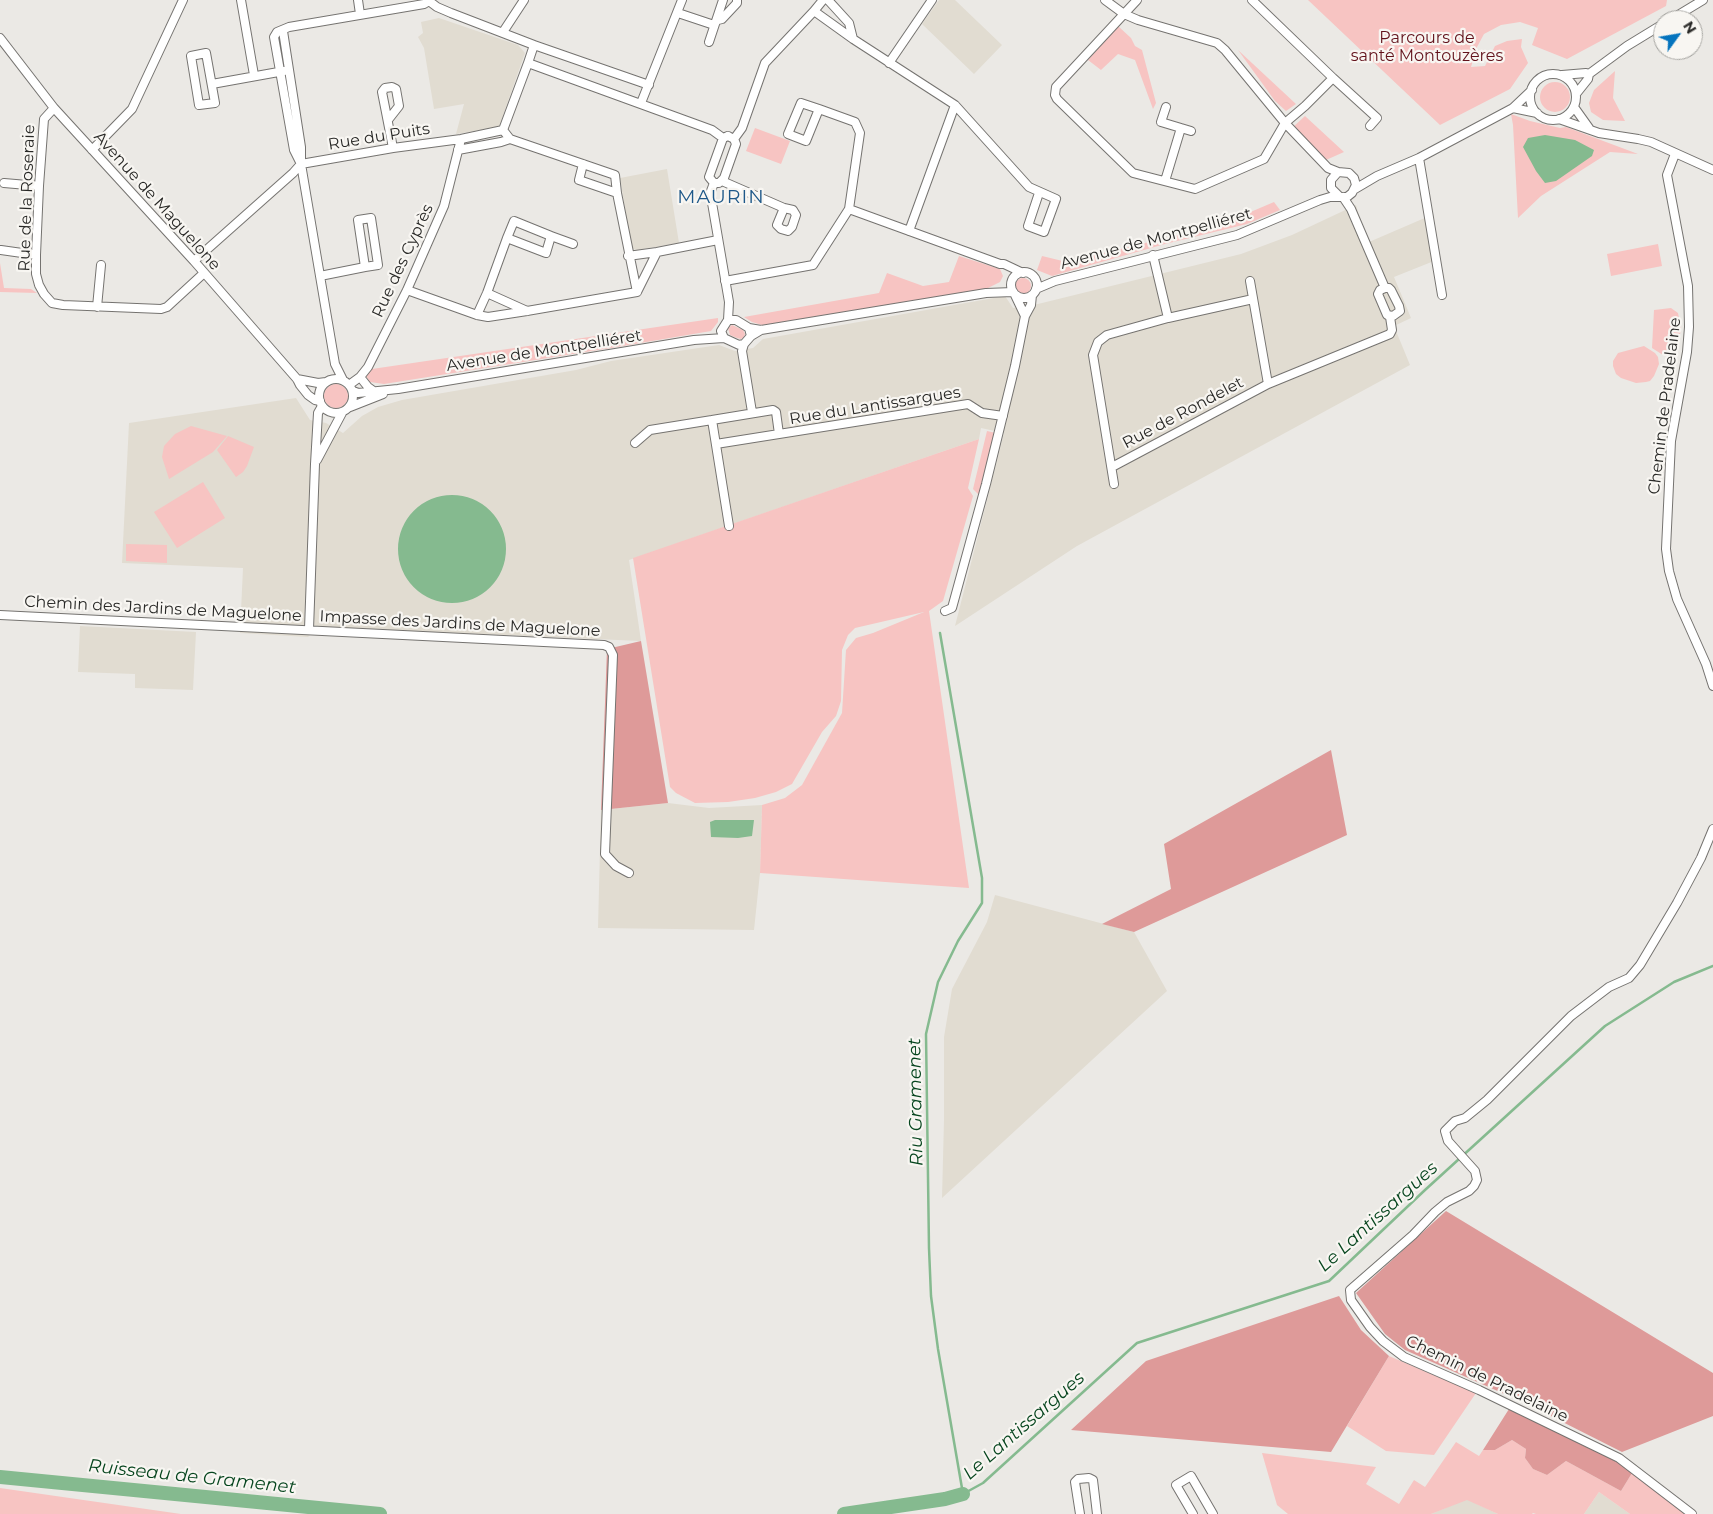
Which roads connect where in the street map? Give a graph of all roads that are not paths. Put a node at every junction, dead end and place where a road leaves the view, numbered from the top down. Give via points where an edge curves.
1 (183, 0) edge
2 (241, 0) edge
3 (358, 0) edge
4 (524, 0) edge
5 (682, 0) edge
6 (723, 0) edge
7 (737, 0) edge
8 (823, 0) edge
9 (828, 0) edge
10 (932, 0) edge
11 (1105, 0) edge
12 (1137, 0) edge
13 (1252, 0) edge
14 (1703, 0) edge
15 (430, 1) edge
16 (1686, 10) edge
17 (814, 11) junction
18 (678, 12) junction
19 (360, 14) junction
20 (1124, 14) junction
21 (716, 22) junction
22 (1653, 30) edge
23 (503, 32) junction
24 (0, 38) edge
25 (853, 39) junction
26 (709, 42) dead end
27 (534, 45) junction
28 (528, 63) junction
29 (889, 63) junction
30 (284, 70) junction
31 (1589, 74) junction
32 (254, 76) junction
33 (1561, 76) junction
34 (1333, 78) junction
35 (212, 84) junction
36 (649, 85) junction
37 (1532, 90) junction
38 (1576, 94) junction
39 (641, 103) junction
40 (955, 106) junction
41 (1166, 107) dead end
42 (1574, 107) junction
43 (54, 108) junction
44 (1512, 108) junction
45 (819, 109) junction
46 (1537, 113) junction
47 (1559, 119) junction
48 (388, 120) dead end
49 (1285, 123) junction
50 (1370, 126) dead end
51 (1181, 128) junction
52 (1588, 128) junction
53 (503, 130) junction
54 (1191, 131) dead end
55 (724, 138) junction
56 (461, 139) junction
57 (510, 139) junction
58 (734, 139) junction
59 (393, 148) junction
60 (92, 150) junction
61 (458, 150) junction
62 (1675, 154) junction
63 (1419, 158) junction
64 (301, 164) junction
65 (584, 164) junction
66 (1328, 168) junction
67 (1713, 170) edge
68 (1338, 172) junction
69 (1352, 175) junction
70 (1377, 176) junction
71 (722, 181) junction
72 (1165, 181) junction
73 (1331, 182) junction
74 (714, 183) junction
75 (4, 184) dead end
76 (38, 186) junction
77 (1354, 191) junction
78 (616, 193) junction
79 (1039, 193) junction
80 (1341, 197) junction
81 (1320, 200) junction
82 (784, 208) dead end
83 (849, 209) junction
84 (1351, 209) junction
85 (909, 231) junction
86 (551, 236) junction
87 (507, 238) junction
88 (718, 240) junction
89 (573, 244) dead end
90 (2, 250) dead end
91 (657, 252) junction
92 (36, 255) junction
93 (1153, 255) junction
94 (628, 256) junction
95 (194, 261) junction
96 (1000, 264) junction
97 (101, 265) dead end
98 (365, 267) junction
99 (204, 273) junction
100 (1022, 273) junction
101 (320, 276) junction
102 (1035, 280) junction
103 (725, 281) junction
104 (1012, 281) junction
105 (1055, 281) junction
106 (1250, 282) dead end
107 (1385, 288) junction
108 (407, 290) junction
109 (637, 292) junction
110 (1034, 292) junction
111 (487, 293) junction
112 (986, 293) junction
113 (1014, 294) junction
114 (1442, 295) dead end
115 (1253, 299) junction
116 (97, 307) junction
117 (527, 311) junction
118 (477, 315) junction
119 (1025, 316) junction
120 (1390, 316) junction
121 (1168, 318) junction
122 (732, 320) junction
123 (750, 332) junction
124 (723, 335) junction
125 (742, 347) junction
126 (335, 364) junction
127 (360, 377) junction
128 (297, 379) junction
129 (328, 381) junction
130 (1268, 384) junction
131 (348, 385) junction
132 (398, 389) junction
133 (375, 392) junction
134 (321, 404) junction
135 (350, 407) junction
136 (342, 412) junction
137 (752, 412) junction
138 (1002, 416) junction
139 (712, 420) junction
140 (779, 434) junction
141 (635, 443) dead end
142 (716, 444) junction
143 (315, 464) junction
144 (1112, 467) junction
145 (1114, 484) dead end
146 (729, 526) dead end
147 (945, 611) dead end
148 (0, 615) edge
149 (309, 630) junction
150 (1713, 686) edge
151 (1713, 829) edge
152 (629, 873) dead end
153 (1080, 1514) edge
154 (1097, 1514) edge
155 (1193, 1514) edge
156 (1213, 1514) edge
157 (1692, 1514) edge

1 - 60 street via 132,109
2 - 32 street
3 - 19 street
4 - 23 street
5 - 18 street
6 - 21 street
7 - 21 street
8 - 17 street
9 - 25 street via 849,23
10 - 29 street
11 - 20 street
12 - 20 street
13 - 34 street
14 - 16 street
15 - 19 street
15 - 23 street via 451,13
17 - 25 street
17 - 58 street via 765,63 742,128
18 - 21 street
18 - 36 street
19 - 30 street via 288,27 278,32 274,37
20 - 49 street via 1217,44
20 - 72 street via 1056,87 1055,95 1133,173
21 - 26 street
22 - 31 street
23 - 27 street
24 - 43 street, Avenue de Maguelone
25 - 29 street
27 - 28 street
27 - 36 street
28 - 39 street
28 - 53 street
29 - 40 street
30 - 32 street
30 - 64 street via 294,150
31 - 33 street
31 - 38 street
32 - 35 street
33 - 37 street via 1544,76
33 - 38 street via 1571,83
34 - 49 street
34 - 50 street via 1377,118
35 - 35 street via 206,53 190,56 199,106 215,103
36 - 39 street
37 - 44 street
37 - 46 street via 1531,102
38 - 42 street
39 - 55 street via 712,130
40 - 79 street
40 - 85 street
41 - 51 street via 1161,122
42 - 47 street
42 - 52 street
43 - 60 street, Avenue de Maguelone
43 - 76 street, Rue de la Roseraie via 44,119
44 - 46 street
44 - 63 street
45 - 45 street via 801,103 788,134 806,141
45 - 83 street via 855,122 860,132
46 - 47 street via 1548,119
47 - 52 street
48 - 59 street
49 - 66 street
49 - 72 street via 1264,160 1195,189
51 - 54 street
51 - 72 street
52 - 62 street via 1651,142
53 - 56 street, Rue du Puits
53 - 57 street
55 - 58 street
55 - 74 street via 710,177
56 - 59 street, Rue du Puits
56 - 61 street, Rue des Cyprès
57 - 61 street
57 - 65 street
58 - 71 street via 736,144
59 - 64 street, Rue du Puits
60 - 95 street, Avenue de Maguelone
61 - 108 street, Rue des Cyprès via 444,206
62 - 67 street
62 - 150 street, Chemin de Pradelaine via 1667,175 1688,286 1689,319 1687,352 1671,441 1666,549 1677,600
63 - 70 street
63 - 114 street
64 - 95 street
64 - 101 street
65 - 78 street via 615,174
65 - 78 street via 579,180
66 - 68 street
66 - 73 street
68 - 69 street
68 - 73 street
69 - 70 street
69 - 77 street via 1356,181
70 - 77 street
71 - 74 street
71 - 82 street
73 - 80 street via 1333,192
73 - 81 street
74 - 88 street via 711,197
75 - 76 street
76 - 92 street, Rue de la Roseraie
77 - 80 street
77 - 84 street
78 - 94 street
79 - 79 street via 1028,226 1044,232 1056,199
80 - 81 street, Avenue de Montpelliéret
80 - 84 street
81 - 93 street, Avenue de Montpelliéret via 1237,235
83 - 85 street
83 - 103 street via 813,265
84 - 107 street
85 - 96 street
86 - 87 street via 546,252
86 - 87 street via 514,221
86 - 89 street
87 - 111 street
88 - 91 street
88 - 103 street
90 - 92 street
91 - 94 street
91 - 109 street
92 - 116 street, Rue de la Roseraie via 39,285 52,303
93 - 105 street, Avenue de Montpelliéret
93 - 121 street
94 - 109 street
95 - 99 street, Avenue de Maguelone
96 - 100 street
96 - 104 street
97 - 116 street
98 - 98 street via 378,265 371,218 358,220
98 - 101 street
99 - 116 street, Rue de la Roseraie via 161,309
99 - 128 street, Avenue de Maguelone
100 - 102 street via 1030,274
100 - 104 street
101 - 126 street
102 - 105 street, Avenue de Montpelliéret
102 - 110 street
103 - 122 street
104 - 112 street
104 - 113 street
105 - 110 street, Avenue de Montpelliéret
106 - 115 street, Rue de Rondelet
107 - 120 street via 1378,294
107 - 120 street via 1391,290 1400,311
108 - 118 street
108 - 127 street, Rue des Cyprès
109 - 117 street
110 - 113 street via 1022,298
110 - 119 street
111 - 117 street
111 - 118 street
112 - 113 street
112 - 123 street
113 - 119 street
115 - 121 street, Rue de Rondelet
115 - 130 street, Rue de Rondelet
117 - 118 street via 488,317
119 - 138 street
120 - 130 street, Rue de Rondelet via 1390,334
121 - 144 street, Rue de Rondelet via 1107,335 1098,342 1093,355
122 - 123 street
122 - 124 street
123 - 125 street
124 - 125 street
124 - 132 street, Avenue de Montpelliéret
125 - 137 street
126 - 129 street
126 - 131 street
127 - 131 street, Rue des Cyprès
127 - 133 street
128 - 129 street via 318,383
128 - 134 street, Avenue de Maguelone via 308,395
129 - 131 street
129 - 134 street via 320,389
130 - 144 street, Rue de Rondelet
131 - 133 street, Avenue de Montpelliéret via 358,393
131 - 135 street via 353,399
132 - 133 street, Avenue de Montpelliéret
132 - 135 street, Avenue de Montpelliéret
134 - 136 street via 333,413
134 - 143 street, Chemin des Jardins de Maguelone
135 - 136 street
136 - 143 street, Chemin des Jardins de Maguelone
137 - 139 street, Rue du Lantissargues
137 - 140 street, Rue du Lantissargues via 776,412
138 - 140 street, Rue du Lantissargues via 982,413 968,404
138 - 147 street via 952,608
139 - 141 street, Rue du Lantissargues via 650,430
139 - 142 street
140 - 142 street, Rue du Lantissargues
142 - 146 street
143 - 149 street, Chemin des Jardins de Maguelone
144 - 145 street, Rue de Rondelet
148 - 149 street, Chemin des Jardins de Maguelone
149 - 152 street, Impasse des Jardins de Maguelone via 604,644 609,647 613,655 605,854 616,866
151 - 157 street, Chemin de Pradelaine via 1701,858 1640,965 1629,978 1609,987 1571,1016 1486,1100 1445,1131 1448,1141 1475,1170 1477,1180 1474,1186 1434,1212 1413,1235 1350,1290 1351,1300 1370,1327 1404,1357 1619,1458
153 - 154 street via 1075,1482 1089,1478 1093,1480
155 - 156 street via 1176,1485 1191,1476

